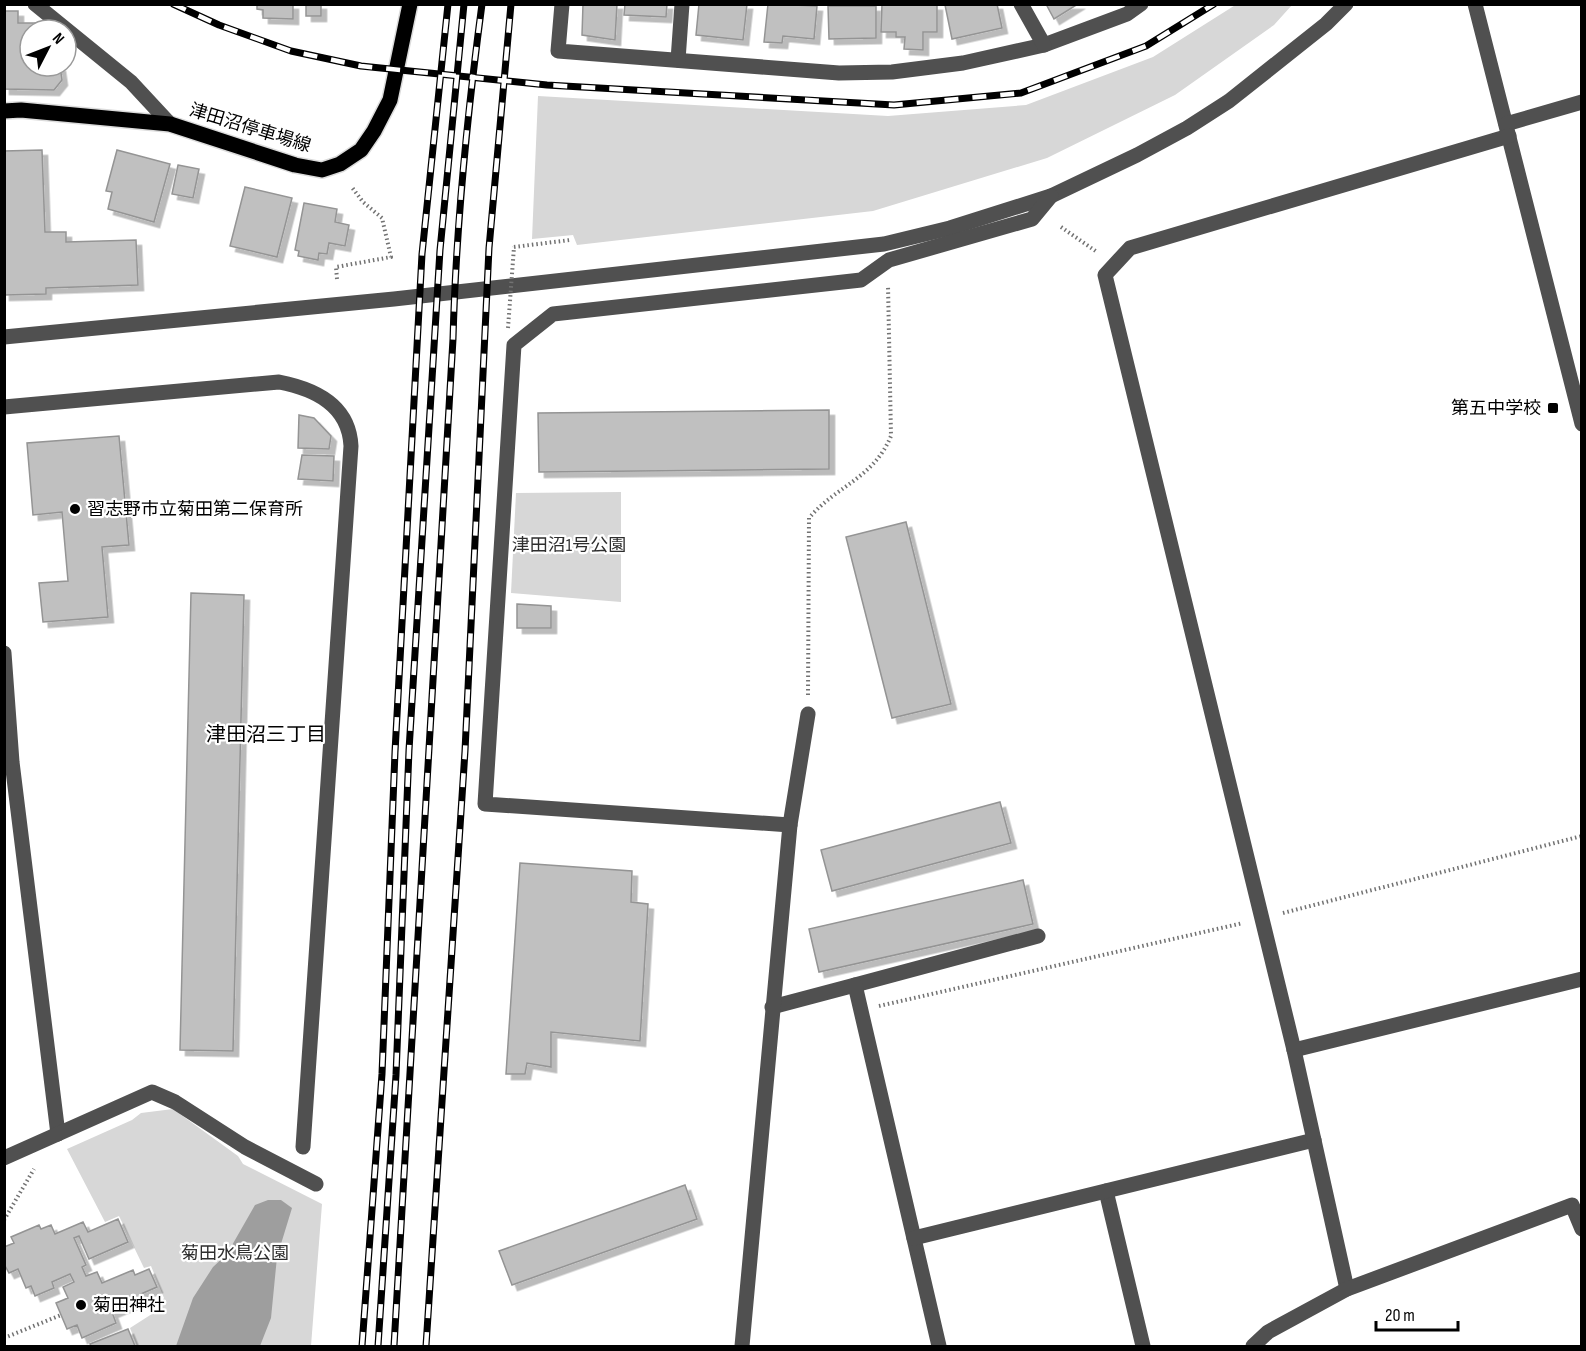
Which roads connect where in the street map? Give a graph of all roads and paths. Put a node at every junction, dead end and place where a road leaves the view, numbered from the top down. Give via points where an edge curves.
1 (35, 4) edge
2 (562, 4) edge
3 (682, 4) edge
4 (1021, 4) edge
5 (1141, 4) edge
6 (1346, 4) edge
7 (1475, 4) edge
8 (410, 6) edge
9 (1044, 45) junction
10 (678, 60) junction
11 (1581, 102) edge
12 (4, 111) edge
13 (170, 124) junction
14 (1508, 130) junction
15 (351, 186) dead end
16 (1051, 196) junction
17 (1061, 227) dead end
18 (570, 240) dead end
19 (1115, 265) junction
20 (888, 278) dead end
21 (337, 279) dead end
22 (508, 328) dead end
23 (4, 337) edge
24 (4, 407) edge
25 (1581, 424) edge
26 (4, 653) edge
27 (808, 714) joint
28 (790, 825) junction
29 (1581, 836) edge
30 (1262, 918) junction
31 (1038, 936) dead end
32 (1581, 979) edge
33 (855, 985) junction
34 (772, 1007) junction
35 (861, 1011) junction
36 (1294, 1050) junction
37 (55, 1135) junction
38 (1314, 1140) junction
39 (303, 1147) dead end
40 (4, 1158) edge
41 (316, 1184) dead end
42 (1106, 1191) junction
43 (4, 1220) edge
44 (1581, 1229) edge
45 (914, 1238) junction
46 (1347, 1289) junction
47 (61, 1316) dead end
48 (4, 1338) edge
49 (742, 1347) edge
50 (939, 1347) edge
51 (1143, 1347) edge
52 (1253, 1347) edge

1 - 13 street via 131,82
2 - 10 street via 558,51
3 - 10 street
4 - 9 street
5 - 9 street via 1127,14
6 - 16 street via 1280,61 1196,123
7 - 14 street
8 - 13 main road, 津田沼停車場線 via 390,100 360,150 340,164 322,170 294,165
9 - 10 street via 963,63 892,72 839,73
11 - 14 street
12 - 13 main road, 津田沼停車場線
14 - 19 street via 1130,248
14 - 25 street
15 - 21 path via 382,218 391,257 336,267
16 - 23 street via 884,244 394,299
16 - 28 street via 1032,219 889,261 861,280 553,314 514,345 485,804
17 - 19 path
18 - 22 path, bridge via 514,247
19 - 30 street via 1106,275
20 - 27 path via 891,436 882,456 809,518
24 - 39 street via 279,382 303,387 323,398 341,414 350,429
26 - 37 street via 12,762
27 - 28 street
28 - 34 street
29 - 30 path
30 - 35 path
30 - 36 street
31 - 33 street
32 - 36 street
33 - 34 street
33 - 35 street
34 - 49 street
35 - 45 street
36 - 38 street
37 - 40 street
37 - 41 street via 152,1092 176,1101 245,1147
37 - 43 path
38 - 42 street
38 - 46 street
42 - 45 street
42 - 51 street
44 - 46 street via 1572,1206
45 - 50 street
46 - 52 street via 1268,1332
47 - 48 path

